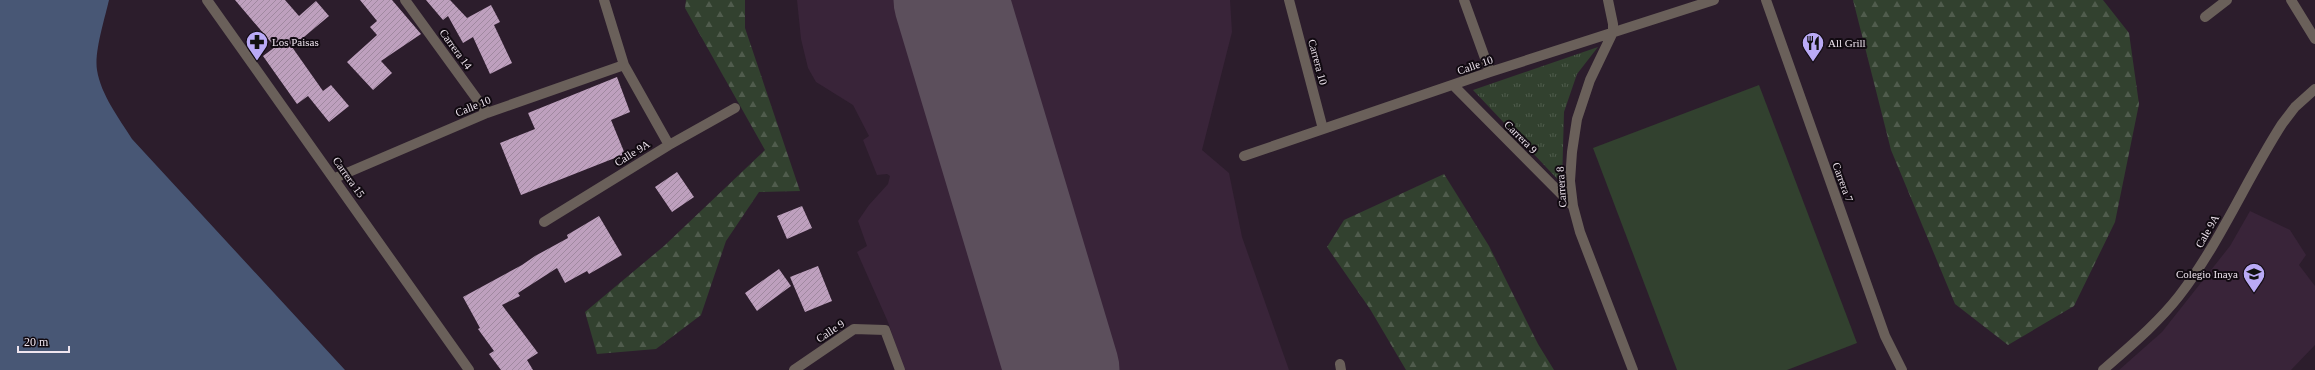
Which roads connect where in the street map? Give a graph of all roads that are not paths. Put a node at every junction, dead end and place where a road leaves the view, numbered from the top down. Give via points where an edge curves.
1 (207, 0) edge
2 (405, 0) edge
3 (604, 0) edge
4 (1289, 0) edge
5 (1464, 0) edge
6 (1608, 0) edge
7 (1714, 0) edge
8 (1766, 0) edge
9 (2227, 0) edge
10 (2291, 0) edge
11 (2205, 17) dead end
12 (1613, 32) junction
13 (2315, 39) edge
14 (624, 65) junction
15 (1490, 72) junction
16 (1452, 85) junction
17 (2315, 89) edge
18 (735, 108) dead end
19 (487, 113) junction
20 (1323, 129) junction
21 (669, 145) junction
22 (1244, 156) dead end
23 (335, 178) junction
24 (1573, 206) junction
25 (544, 222) dead end
26 (469, 370) edge
27 (794, 370) edge
28 (900, 370) edge
29 (1633, 370) edge
30 (1902, 370) edge
31 (2102, 370) edge

1 - 23 street, Carrera 15
2 - 19 street, Carrera 14
3 - 14 street
4 - 20 street, Carrera 10
5 - 15 street
6 - 12 street
7 - 12 street, Calle 10
8 - 30 street, Carrera 7 via 1885,336
9 - 11 street
10 - 13 street
12 - 15 street, Calle 10
12 - 24 street, Carrera 8 via 1590,80 1577,119 1570,181
14 - 19 street, Calle 10
14 - 21 street
15 - 16 street, Calle 10
16 - 20 street, Calle 10
16 - 24 street, Carrera 9
17 - 31 street, Cale 9A via 2295,107 2282,124 2211,250 2179,296 2152,327
18 - 21 street, Calle 9A
19 - 23 street, Calle 10
20 - 22 street, Calle 10
21 - 25 street, Calle 9A
23 - 26 street, Carrera 15
24 - 29 street, Carrera 8 via 1580,232
27 - 28 street, Calle 9 via 854,329 885,330

